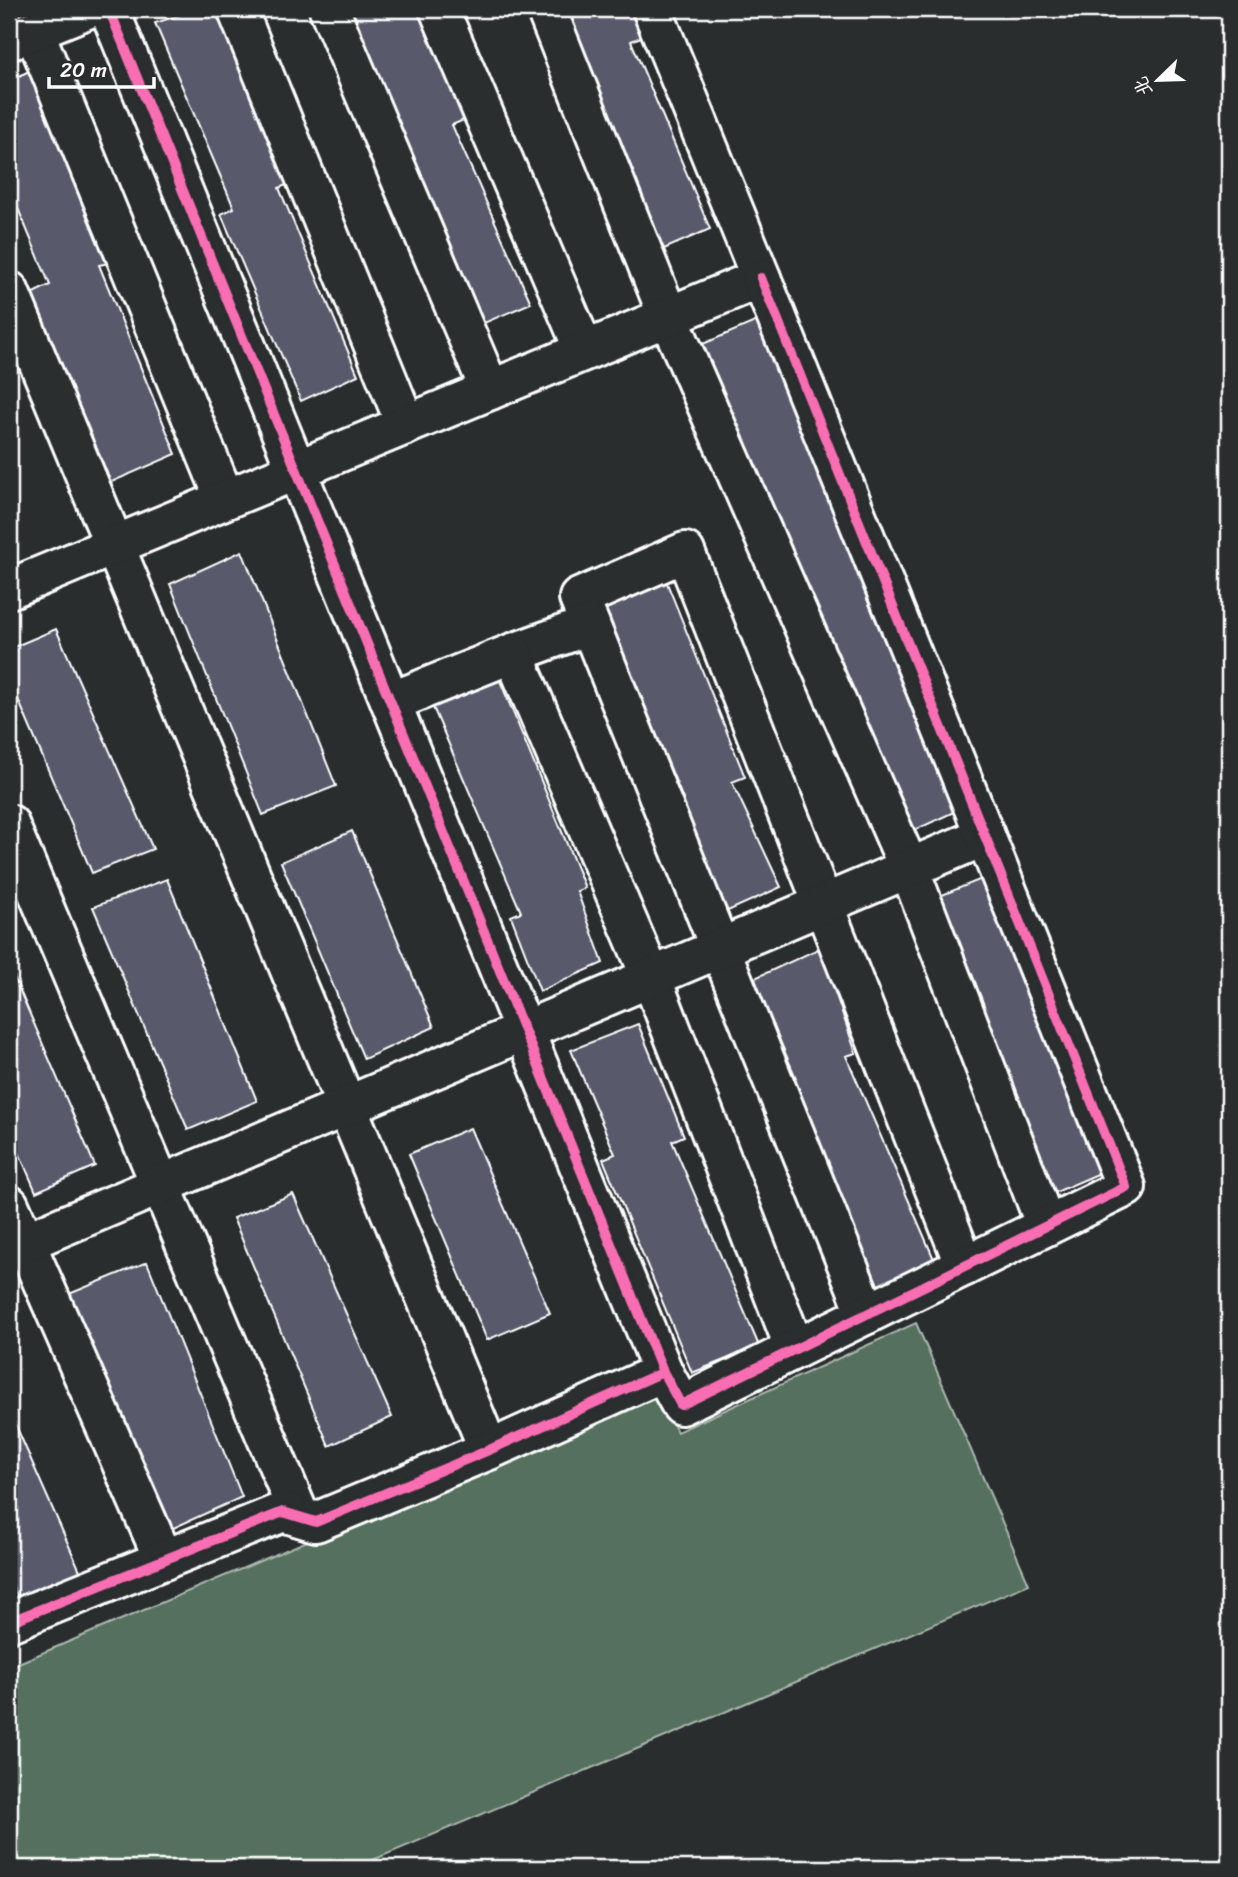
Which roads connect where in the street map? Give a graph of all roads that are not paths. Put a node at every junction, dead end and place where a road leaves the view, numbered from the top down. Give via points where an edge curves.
1 (87, 9) edge
2 (109, 9) edge
3 (237, 9) edge
4 (329, 9) edge
5 (439, 9) edge
6 (546, 9) edge
7 (652, 9) edge
8 (21, 36) edge
9 (761, 278) junction
10 (9, 290) edge
11 (668, 316) junction
12 (584, 350) junction
13 (490, 390) junction
14 (406, 425) junction
15 (297, 469) junction
16 (225, 499) junction
17 (114, 545) junction
18 (9, 589) edge
19 (590, 625) junction
20 (513, 653) junction
21 (391, 702) junction
22 (9, 824) edge
23 (985, 835) junction
24 (909, 867) junction
25 (824, 904) junction
26 (719, 948) junction
27 (651, 977) junction
28 (525, 1030) junction
29 (346, 1106) junction
30 (160, 1184) junction
31 (9, 1205) edge
32 (1046, 1226) junction
33 (17, 1245) edge
34 (964, 1266) junction
35 (867, 1314) junction
36 (795, 1349) junction
37 (663, 1372) junction
38 (489, 1450) junction
39 (300, 1517) junction
40 (164, 1560) junction
41 (9, 1622) edge

1 - 8 street
2 - 15 street
3 - 14 street
4 - 13 street
5 - 12 street
6 - 11 street
7 - 9 street
8 - 16 street
9 - 11 street
9 - 23 street
10 - 17 street
11 - 12 street
11 - 24 street
12 - 13 street
13 - 14 street
14 - 15 street
15 - 16 street
15 - 21 street
16 - 17 street
17 - 18 street
17 - 29 street
19 - 20 street
19 - 25 street via 579,598 685,552
19 - 26 street
20 - 21 street
20 - 27 street
21 - 28 street
22 - 30 street
23 - 24 street
23 - 32 street via 1126,1187
24 - 25 street
24 - 32 street
25 - 26 street
25 - 34 street
26 - 27 street
26 - 35 street
27 - 28 street
27 - 36 street
28 - 29 street
28 - 37 street
29 - 30 street
29 - 38 street
30 - 33 street
30 - 39 street
31 - 33 street
32 - 34 street
33 - 40 street
34 - 35 street
35 - 36 street
36 - 37 street via 681,1405
37 - 38 street
38 - 39 street via 316,1522
39 - 40 street via 283,1512
40 - 41 street

